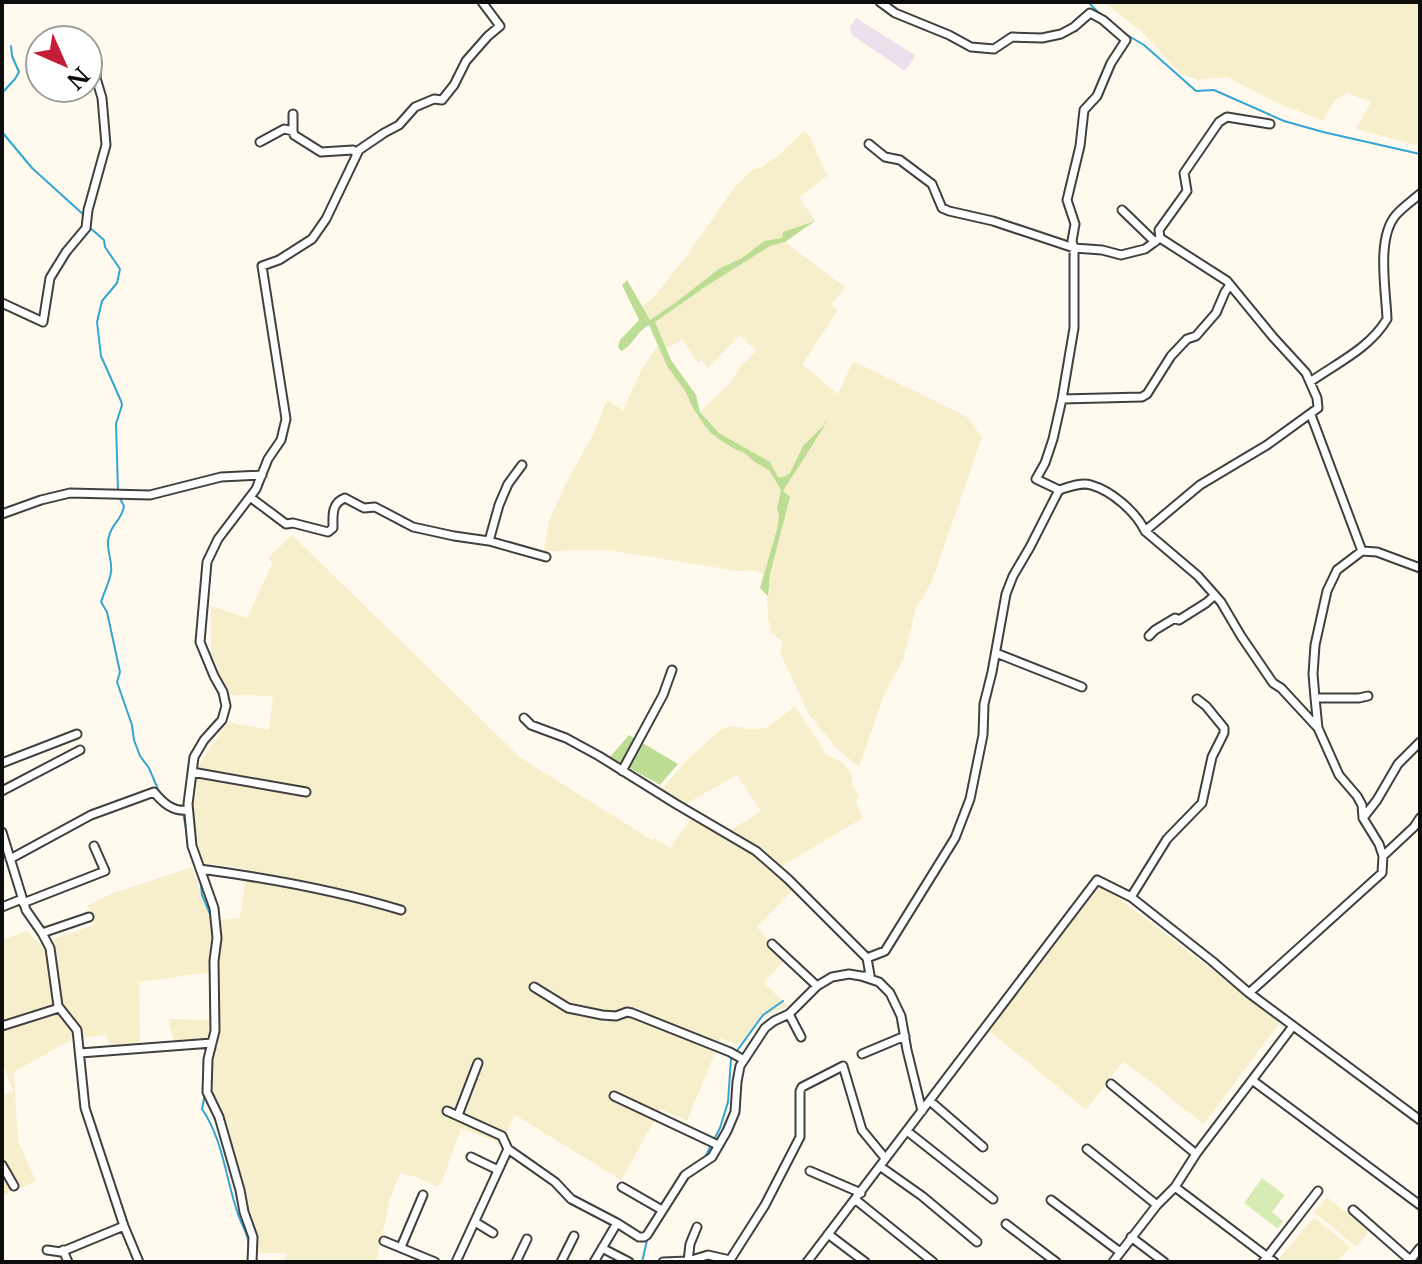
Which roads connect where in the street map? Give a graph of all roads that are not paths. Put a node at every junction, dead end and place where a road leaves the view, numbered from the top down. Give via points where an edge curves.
1 (482, 2) edge
2 (880, 2) edge
3 (103, 104) edge
4 (293, 114) dead end
5 (1270, 124) dead end
6 (293, 131) junction
7 (260, 142) dead end
8 (869, 144) dead end
9 (357, 154) junction
10 (1420, 194) edge
11 (1122, 210) dead end
12 (1157, 240) junction
13 (1074, 248) junction
14 (1230, 285) junction
15 (2, 303) edge
16 (1310, 382) junction
17 (1062, 399) junction
18 (1311, 415) junction
19 (522, 465) dead end
20 (262, 475) junction
21 (1059, 490) junction
22 (250, 497) junction
23 (2, 514) edge
24 (1145, 531) junction
25 (489, 541) junction
26 (1362, 551) junction
27 (546, 557) dead end
28 (1420, 568) edge
29 (1215, 595) junction
30 (1149, 636) dead end
31 (996, 653) junction
32 (672, 670) dead end
33 (1082, 687) dead end
34 (1368, 696) dead end
35 (1315, 698) junction
36 (1197, 699) dead end
37 (524, 718) dead end
38 (1318, 728) junction
39 (77, 734) dead end
40 (1420, 742) edge
41 (80, 750) dead end
42 (2, 763) edge
43 (622, 771) junction
44 (192, 772) junction
45 (2, 791) edge
46 (306, 792) dead end
47 (188, 810) junction
48 (1363, 818) junction
49 (1420, 818) edge
50 (1417, 830) edge
51 (2, 832) edge
52 (94, 846) dead end
53 (1383, 856) junction
54 (10, 859) junction
55 (200, 869) junction
56 (1131, 897) junction
57 (22, 901) junction
58 (2, 907) edge
59 (401, 910) dead end
60 (89, 917) dead end
61 (42, 933) junction
62 (772, 944) dead end
63 (867, 958) junction
64 (861, 976) junction
65 (817, 986) junction
66 (534, 987) dead end
67 (1249, 993) junction
68 (59, 1008) junction
69 (789, 1014) junction
70 (2, 1026) edge
71 (1293, 1026) junction
72 (905, 1036) junction
73 (801, 1037) dead end
74 (212, 1043) junction
75 (80, 1053) junction
76 (862, 1054) dead end
77 (744, 1060) junction
78 (478, 1063) dead end
79 (1252, 1080) junction
80 (1111, 1084) dead end
81 (614, 1096) dead end
82 (930, 1101) junction
83 (447, 1111) dead end
84 (922, 1111) junction
85 (458, 1115) junction
86 (1420, 1120) edge
87 (907, 1131) junction
88 (718, 1145) junction
89 (983, 1147) dead end
90 (508, 1149) junction
91 (1087, 1149) dead end
92 (1196, 1154) junction
93 (471, 1157) dead end
94 (885, 1158) junction
95 (2, 1165) edge
96 (881, 1167) junction
97 (498, 1170) junction
98 (810, 1171) dead end
99 (14, 1186) dead end
100 (622, 1187) dead end
101 (1175, 1187) junction
102 (1318, 1191) dead end
103 (423, 1195) dead end
104 (858, 1196) junction
105 (993, 1199) dead end
106 (1051, 1200) dead end
107 (1157, 1205) junction
108 (1420, 1205) edge
109 (662, 1210) junction
110 (1353, 1210) dead end
111 (475, 1222) junction
112 (617, 1223) junction
113 (1006, 1224) dead end
114 (124, 1226) junction
115 (697, 1227) dead end
116 (493, 1233) dead end
117 (828, 1234) junction
118 (574, 1236) dead end
119 (1131, 1237) junction
120 (527, 1239) dead end
121 (384, 1241) dead end
122 (977, 1242) dead end
123 (401, 1247) junction
124 (602, 1248) junction
125 (1420, 1248) edge
126 (47, 1250) dead end
127 (63, 1250) junction
128 (1120, 1252) junction
129 (1268, 1260) edge
130 (688, 1261) edge
131 (730, 1261) edge
132 (1410, 1261) edge
133 (68, 1262) edge
134 (139, 1262) edge
135 (252, 1262) edge
136 (435, 1262) edge
137 (456, 1262) edge
138 (516, 1262) edge
139 (561, 1262) edge
140 (594, 1262) edge
141 (629, 1262) edge
142 (663, 1262) edge
143 (807, 1262) edge
144 (865, 1262) edge
145 (933, 1262) edge
146 (1056, 1262) edge
147 (1113, 1262) edge
148 (1164, 1262) edge

1 - 9 street via 500,26 466,61 442,100 415,107
2 - 13 street via 971,47 994,49 1012,37 1061,34 1090,13 1123,36 1126,40 1097,96 1084,110 1067,200 1075,224
3 - 15 street via 106,145 86,228 50,278 43,322
4 - 6 street
5 - 12 street via 1227,117 1219,122 1184,173 1187,191
6 - 7 street via 284,129
6 - 9 street via 321,152
8 - 13 street via 932,184 942,208
9 - 20 street via 312,239 262,266 286,419
10 - 16 street via 1386,230 1387,319 1381,330
11 - 12 street
12 - 13 street via 1121,255
12 - 14 street
13 - 17 street via 1074,328
14 - 16 street
14 - 17 street via 1216,313 1171,356 1147,394
16 - 18 street via 1318,408
17 - 21 street via 1036,479
18 - 24 street via 1200,485
18 - 26 street
19 - 25 street via 508,484
20 - 22 street
20 - 23 street via 221,477 150,495 70,493
21 - 24 street via 1092,485 1121,501
21 - 31 street via 1006,594
22 - 25 street via 286,524 328,532 333,528 333,509 345,498 413,527
22 - 44 street via 207,562 200,642 226,706 222,720 194,757
24 - 29 street
25 - 27 street
26 - 28 street
26 - 35 street via 1337,570 1327,591 1315,645
29 - 30 street
29 - 38 street via 1273,683
31 - 33 street
31 - 63 street via 975,782 955,838 885,951
32 - 43 street
34 - 35 street
35 - 38 street
36 - 56 street via 1224,728 1202,803 1167,839
37 - 43 street
38 - 48 street via 1339,775 1362,805
39 - 42 street
40 - 48 street via 1398,764
41 - 45 street
43 - 63 street via 756,851
44 - 46 street
44 - 47 street
47 - 54 street via 163,804 154,792 91,815
47 - 55 street
48 - 53 street
49 - 50 street
50 - 53 street
51 - 54 street
52 - 57 street via 105,871
53 - 67 street via 1382,873
54 - 57 street
55 - 59 street via 352,895
55 - 74 street via 214,908 217,938
56 - 67 street
56 - 82 street via 1097,880
57 - 58 street
57 - 61 street
60 - 61 street
61 - 68 street via 50,948
62 - 65 street
63 - 64 street via 870,975
64 - 65 street via 832,977
64 - 72 street via 890,993
65 - 69 street
66 - 77 street via 568,1008 602,1015 632,1013
67 - 71 street
68 - 70 street
68 - 75 street via 77,1030
69 - 73 street
69 - 77 street via 765,1028
71 - 79 street
71 - 86 street
72 - 76 street
72 - 84 street
74 - 75 street
74 - 135 street via 207,1092 253,1237
75 - 114 street via 85,1108
77 - 88 street via 735,1112
78 - 85 street
79 - 92 street
79 - 108 street
80 - 92 street
81 - 88 street
82 - 84 street
82 - 89 street
83 - 85 street
84 - 87 street
85 - 90 street via 502,1136
87 - 94 street
87 - 105 street
88 - 109 street via 712,1157 685,1175
90 - 97 street
90 - 112 street via 571,1199
91 - 107 street
92 - 101 street
93 - 97 street
94 - 96 street
94 - 131 street via 862,1130 843,1066 802,1087 800,1137
95 - 99 street
96 - 104 street
96 - 122 street
97 - 111 street
98 - 104 street
100 - 109 street
101 - 107 street
101 - 129 street
102 - 129 street
103 - 123 street
104 - 117 street
104 - 145 street
106 - 128 street
107 - 119 street
109 - 112 street via 644,1237
110 - 132 street
111 - 116 street
111 - 137 street
112 - 124 street
113 - 146 street
114 - 127 street
114 - 134 street
115 - 130 street
117 - 143 street
117 - 144 street
118 - 139 street
119 - 128 street
119 - 148 street
120 - 138 street
121 - 123 street
123 - 136 street
124 - 140 street
124 - 141 street
125 - 132 street
126 - 127 street
127 - 133 street
128 - 147 street
130 - 131 street via 708,1255
130 - 142 street

